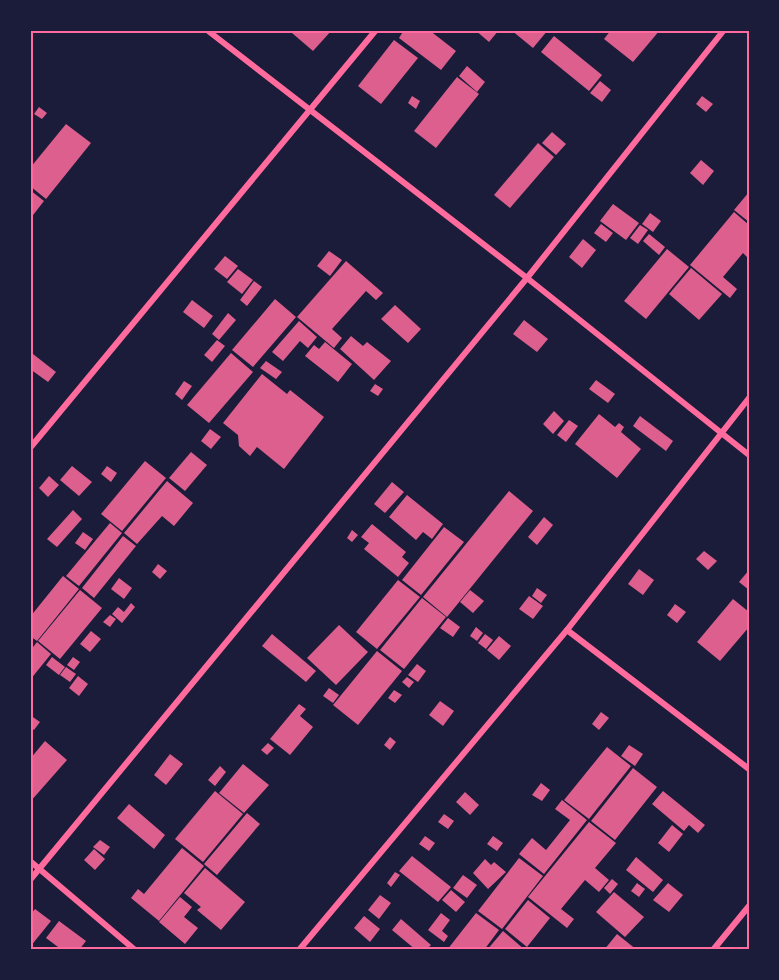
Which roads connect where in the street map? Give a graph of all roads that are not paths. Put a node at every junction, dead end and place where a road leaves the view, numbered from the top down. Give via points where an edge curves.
1 (207, 30) edge
2 (376, 30) edge
3 (724, 30) edge
4 (312, 110) junction
5 (527, 278) junction
6 (749, 398) edge
7 (722, 433) junction
8 (30, 448) edge
9 (749, 455) edge
10 (567, 630) junction
11 (749, 769) edge
12 (30, 861) edge
13 (39, 868) junction
14 (30, 880) edge
15 (749, 906) edge
16 (135, 950) edge
17 (299, 950) edge
18 (713, 950) edge

1 - 4 street
2 - 4 street
3 - 5 street
4 - 5 street
4 - 8 street
5 - 7 street
5 - 13 street
6 - 7 street
7 - 9 street
7 - 10 street
10 - 11 street
10 - 17 street
12 - 13 street
13 - 14 street
13 - 16 street
15 - 18 street

